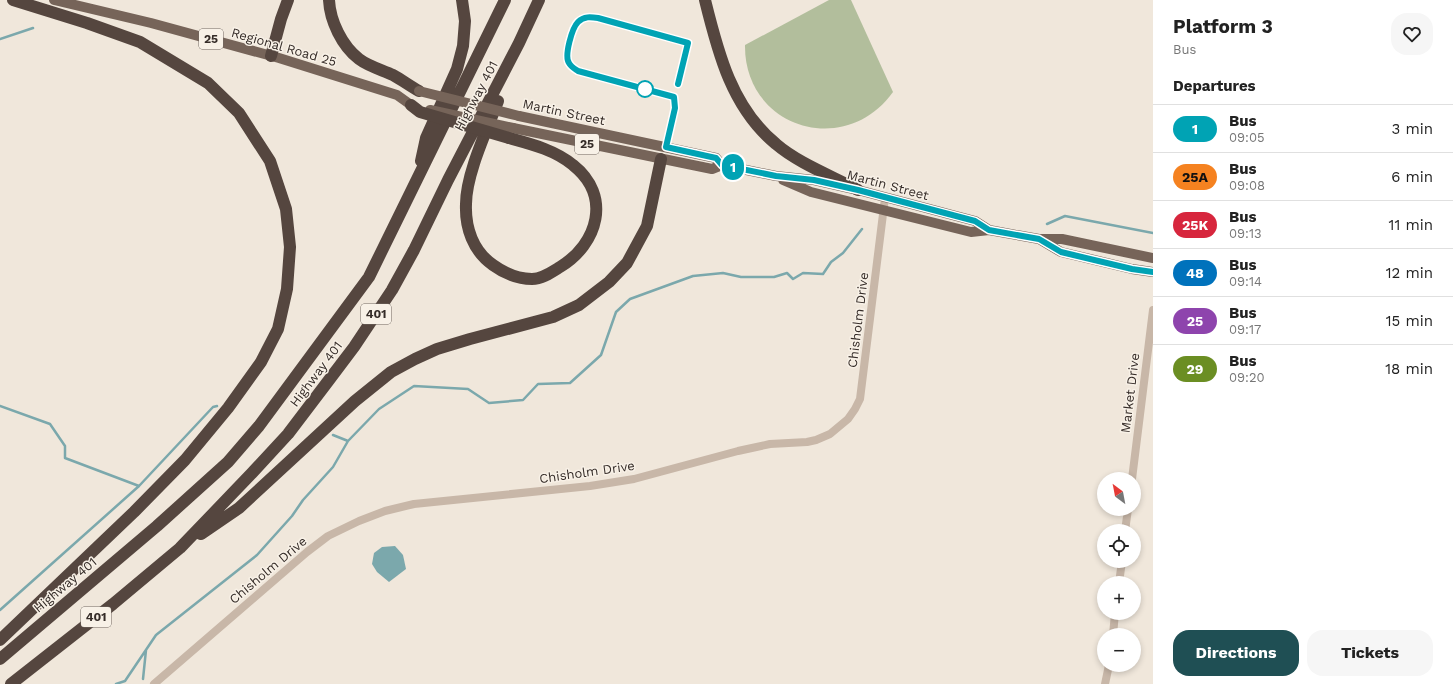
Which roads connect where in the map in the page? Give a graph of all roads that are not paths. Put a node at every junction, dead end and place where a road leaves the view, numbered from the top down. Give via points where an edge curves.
1 (13, 0) edge
2 (54, 0) edge
3 (288, 0) edge
4 (329, 0) edge
5 (462, 0) edge
6 (505, 0) edge
7 (539, 0) edge
8 (705, 0) edge
9 (519, 43) junction
10 (271, 56) junction
11 (419, 91) junction
12 (397, 95) junction
13 (411, 105) joint
14 (511, 133) junction
15 (662, 159) junction
16 (722, 165) junction
17 (776, 176) junction
18 (418, 179) junction
19 (858, 190) junction
20 (885, 198) junction
21 (883, 210) junction
22 (989, 230) junction
23 (1039, 239) junction
24 (1153, 258) edge
25 (1153, 272) edge
26 (1153, 310) edge
27 (1133, 472) edge
28 (180, 548) junction
29 (0, 640) edge
30 (0, 660) edge
31 (1108, 672) edge
32 (11, 684) edge
33 (154, 684) edge
34 (1105, 684) edge

1 - 29 highway via 140,42 208,83 239,113 270,162 286,209 290,247 287,289 278,329 261,362 228,408 185,460
2 - 10 main road, Regional Road 25 / 25
3 - 10 highway
4 - 11 highway via 336,28 346,45 359,59
5 - 18 highway via 465,21 462,52 457,70 426,138
6 - 18 highway, Highway 401 / 401
7 - 9 highway, Highway 401 / 401
8 - 19 highway via 728,80 740,103 757,126 776,145 796,158
9 - 14 highway via 469,182 467,226 475,247 488,262 516,277 534,279 564,265 578,252 589,237 595,223 597,208 594,193 586,178 573,165
9 - 28 highway, Highway 401 / 401 via 414,250 392,290 354,347 288,434
10 - 12 main road, Regional Road 25 / 25
11 - 12 main road, Martin Street / 25
11 - 16 main road, Martin Street / 25, bridge via 519,116 716,158
12 - 13 main road, Regional Road 25 / 25
13 - 14 highway, bridge via 420,112
14 - 15 main road, Martin Street / 25
15 - 16 main road, Martin Street / 25 via 712,169
15 - 28 highway via 647,226 627,263 609,282 579,305 553,317 437,349 390,372 239,508
16 - 17 main road, Martin Street / 25
17 - 19 main road, Martin Street / 25 via 814,180
17 - 21 main road, Martin Street / 25 via 811,192
18 - 30 highway, Highway 401 / 401 via 369,277 259,426 233,456
19 - 20 main road, Martin Street / 25
20 - 21 street, Chisholm Drive
20 - 22 main road, Martin Street / 25 via 975,221
21 - 22 main road, Martin Street / 25 via 971,232
21 - 33 street, Chisholm Drive via 860,399 848,419 830,434 807,442 770,444 738,451 634,479 590,486 418,503 385,511 328,536
22 - 23 main road, Martin Street / 25
23 - 24 main road, Martin Street / 25 via 1062,239
23 - 25 main road, Martin Street / 25 via 1061,252
26 - 27 street, Market Drive
28 - 32 highway, Highway 401 / 401
31 - 34 street

